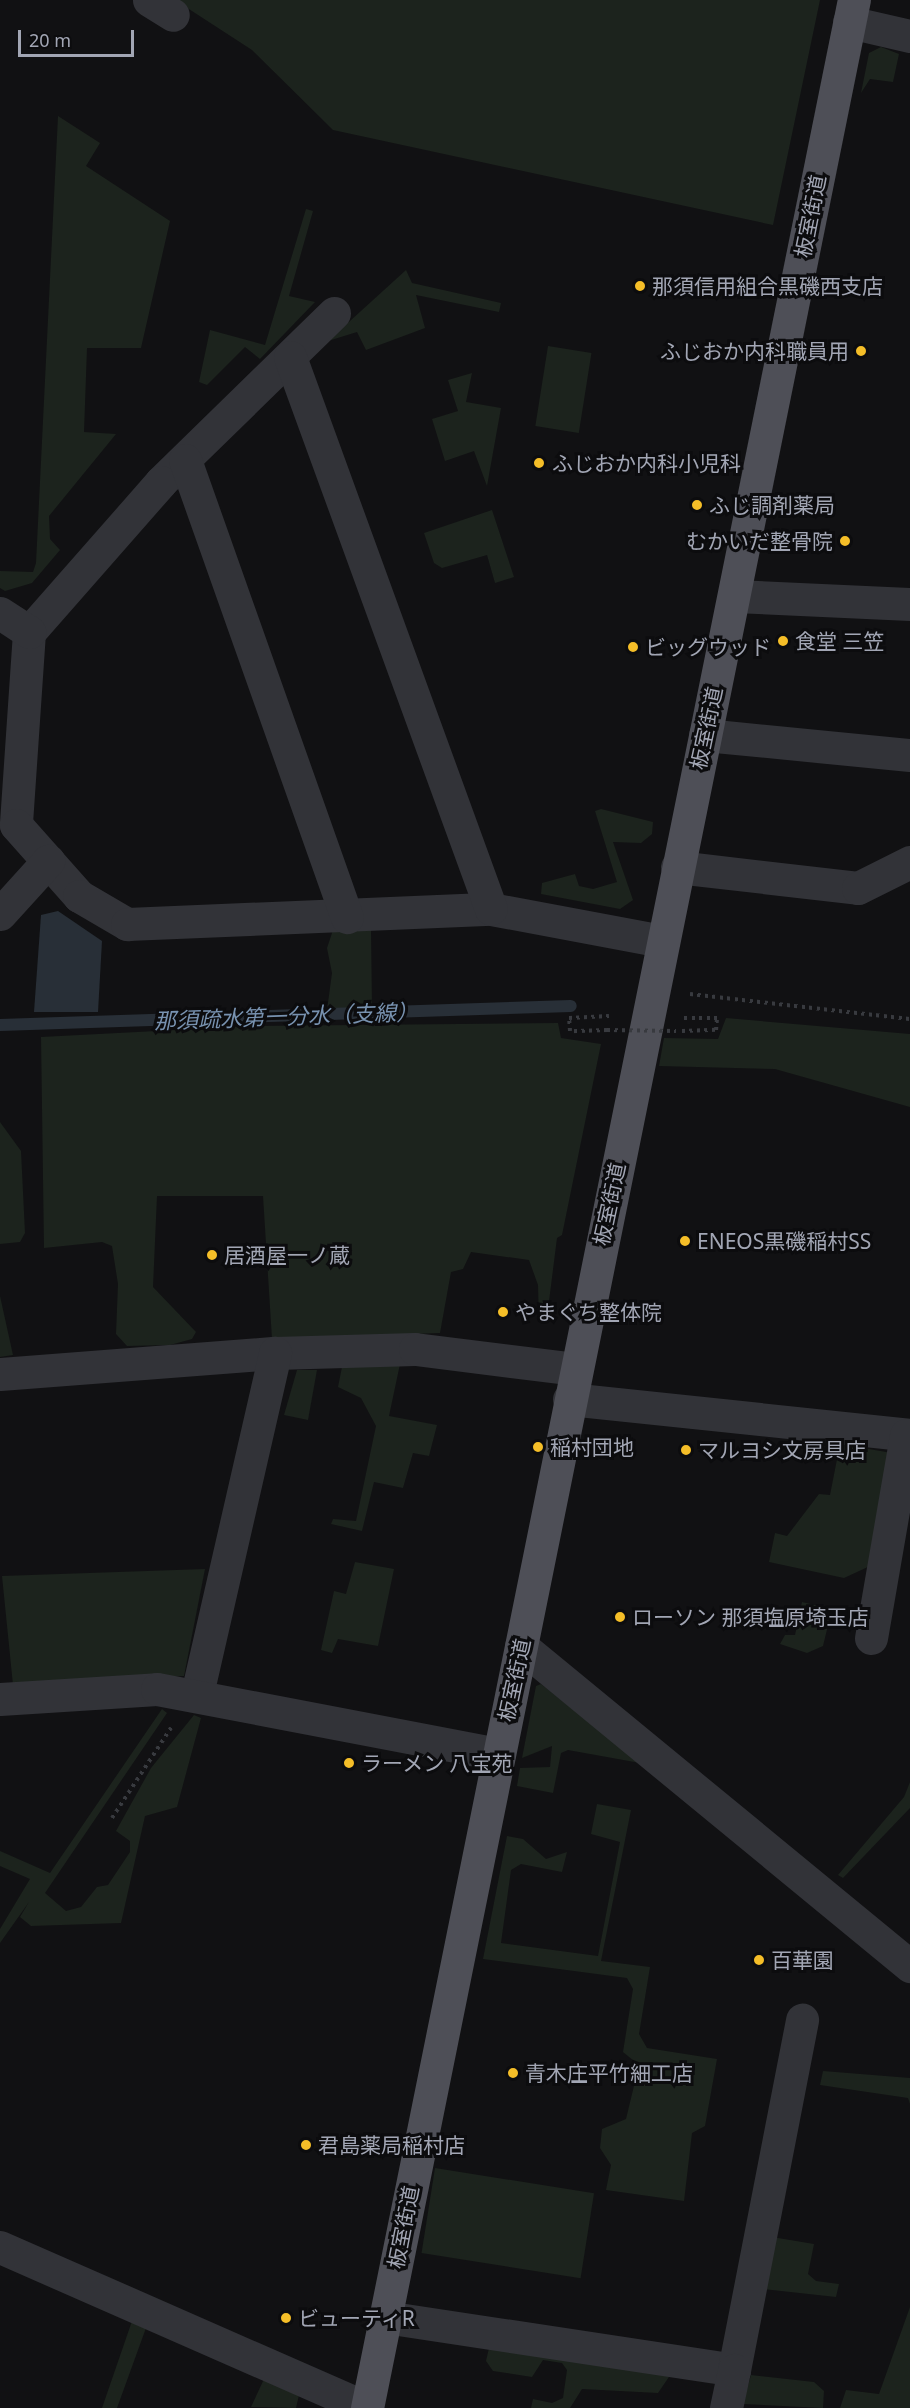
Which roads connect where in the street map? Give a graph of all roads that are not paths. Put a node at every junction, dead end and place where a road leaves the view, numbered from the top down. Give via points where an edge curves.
1 (851, 11) edge
2 (910, 36) edge
3 (334, 313) dead end
4 (290, 357) junction
5 (185, 460) junction
6 (734, 596) junction
7 (910, 604) edge
8 (0, 613) edge
9 (29, 632) junction
10 (705, 735) junction
11 (910, 755) edge
12 (8, 819) edge
13 (48, 861) junction
14 (910, 862) edge
15 (677, 867) junction
16 (491, 909) junction
17 (0, 914) edge
18 (347, 917) junction
19 (662, 941) junction
20 (274, 1353) junction
21 (0, 1374) edge
22 (572, 1384) junction
23 (908, 1435) edge
24 (871, 1638) dead end
25 (521, 1646) junction
26 (195, 1694) junction
27 (0, 1699) edge
28 (499, 1754) junction
29 (910, 1966) edge
30 (802, 2020) dead end
31 (0, 2247) edge
32 (385, 2317) junction
33 (734, 2370) junction
34 (367, 2408) edge
35 (726, 2408) edge

1 - 2 street
1 - 6 main road, 板室街道
3 - 4 street
4 - 5 street
4 - 16 street
5 - 9 street
5 - 18 street
6 - 7 street
6 - 10 main road, 板室街道
8 - 9 street
9 - 12 street
10 - 11 street
10 - 15 main road, 板室街道
12 - 13 street
13 - 17 street
13 - 18 street via 79,896 127,924
14 - 15 street via 858,888
15 - 19 main road, 板室街道
16 - 18 street
16 - 19 street
19 - 22 main road, 板室街道
20 - 21 street
20 - 22 street via 415,1349
20 - 26 street
22 - 23 street
22 - 25 main road, 板室街道
23 - 24 street
25 - 28 main road, 板室街道
25 - 29 street
26 - 27 street via 157,1689
26 - 28 street
28 - 32 main road, 板室街道
30 - 33 street
31 - 34 street
32 - 33 street
32 - 34 main road, 板室街道
33 - 35 street

